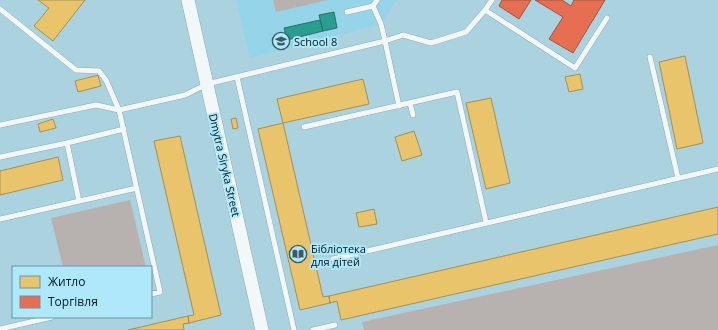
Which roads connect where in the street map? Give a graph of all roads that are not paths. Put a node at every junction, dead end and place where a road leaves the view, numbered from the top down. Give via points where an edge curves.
1 (188, 0) edge
2 (376, 0) edge
3 (492, 0) edge
4 (373, 6) junction
5 (0, 9) edge
6 (485, 10) junction
7 (347, 12) dead end
8 (607, 18) dead end
9 (385, 41) junction
10 (650, 57) dead end
11 (237, 76) junction
12 (206, 84) junction
13 (410, 103) junction
14 (399, 106) junction
15 (119, 110) junction
16 (413, 115) dead end
17 (0, 125) edge
18 (304, 127) dead end
19 (124, 129) junction
20 (67, 143) junction
21 (0, 157) edge
22 (718, 169) edge
23 (678, 178) junction
24 (137, 188) junction
25 (79, 201) junction
26 (0, 219) edge
27 (486, 222) junction
28 (332, 258) dead end
29 (152, 294) edge
30 (48, 318) edge
31 (335, 325) dead end
32 (0, 329) edge
33 (262, 330) edge
34 (294, 330) edge
35 (313, 330) edge

1 - 12 street, Dmytra Siryka Street
2 - 4 lane
3 - 6 lane
4 - 7 lane
4 - 9 lane
5 - 15 lane via 76,70 99,72 106,80
6 - 8 lane via 575,68
6 - 9 lane via 466,32 431,43 403,35
9 - 11 lane
9 - 14 lane
10 - 23 lane
11 - 12 lane
11 - 34 lane
12 - 15 lane via 185,95
12 - 33 street, Dmytra Siryka Street
13 - 14 lane
13 - 16 lane
13 - 27 lane via 457,92
14 - 18 lane
15 - 17 lane via 96,105
15 - 19 lane
19 - 20 lane
19 - 24 lane
20 - 21 lane
20 - 25 lane
22 - 23 lane
23 - 27 lane
24 - 25 lane
24 - 29 lane via 160,292
25 - 26 lane
27 - 28 lane
30 - 32 lane
31 - 35 lane

